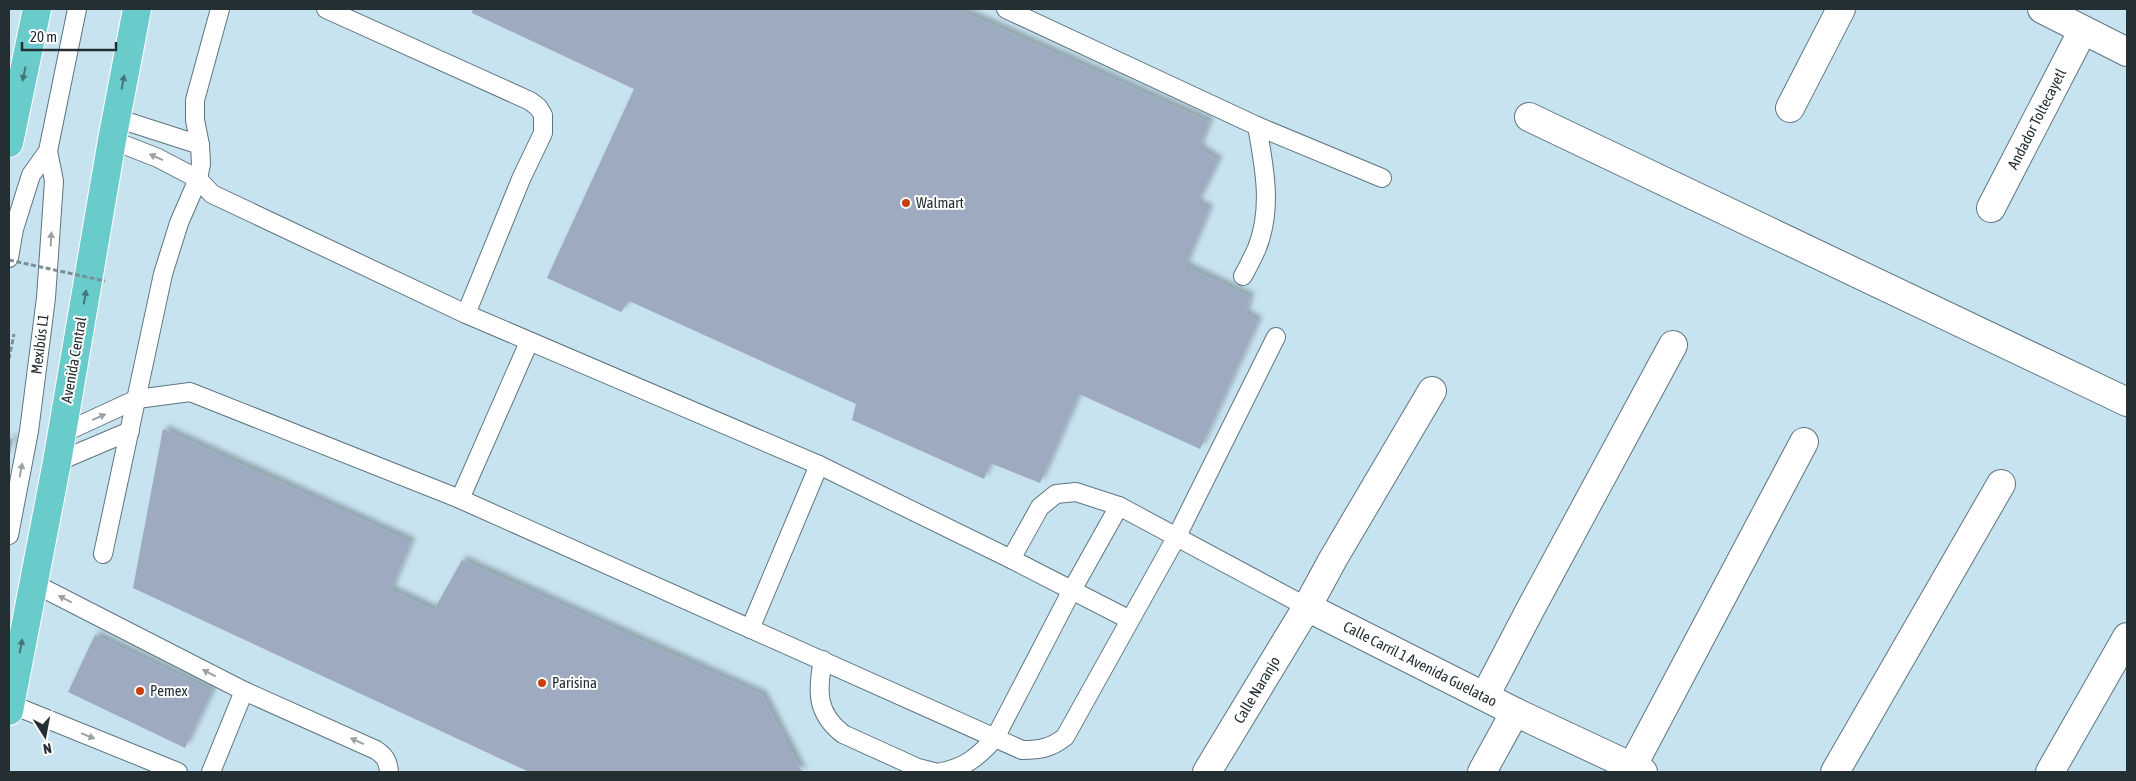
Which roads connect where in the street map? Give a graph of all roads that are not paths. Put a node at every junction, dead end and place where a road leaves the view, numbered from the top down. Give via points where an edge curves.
1 (37, 9) edge
2 (77, 9) edge
3 (137, 9) edge
4 (220, 9) edge
5 (326, 9) edge
6 (1006, 9) edge
7 (1841, 9) edge
8 (2042, 9) edge
9 (2083, 30) junction
10 (2127, 52) edge
11 (1790, 108) dead end
12 (1529, 117) dead end
13 (1257, 126) junction
14 (114, 129) junction
15 (9, 143) edge
16 (200, 145) junction
17 (48, 152) junction
18 (1382, 178) dead end
19 (198, 179) junction
20 (1991, 208) dead end
21 (9, 259) edge
22 (1243, 276) dead end
23 (466, 314) junction
24 (1276, 337) dead end
25 (529, 342) junction
26 (1673, 345) dead end
27 (1432, 390) dead end
28 (137, 399) junction
29 (2127, 402) edge
30 (130, 431) junction
31 (61, 434) junction
32 (1804, 442) dead end
33 (57, 462) junction
34 (819, 465) junction
35 (2001, 484) dead end
36 (460, 499) junction
37 (1119, 506) junction
38 (9, 535) edge
39 (1177, 536) junction
40 (103, 554) dead end
41 (1011, 559) junction
42 (34, 583) junction
43 (1072, 590) junction
44 (1308, 608) junction
45 (1130, 620) junction
46 (750, 629) junction
47 (2127, 637) edge
48 (823, 660) junction
49 (244, 691) junction
50 (1486, 696) junction
51 (9, 708) edge
52 (1516, 712) junction
53 (995, 738) junction
54 (1637, 770) edge
55 (178, 772) edge
56 (212, 772) edge
57 (389, 772) edge
58 (934, 772) edge
59 (941, 772) edge
60 (1207, 772) edge
61 (1482, 772) edge
62 (1835, 772) edge
63 (2050, 772) edge

1 -> 15 highway
2 - 17 lane, Mexibús L1
14 -> 3 highway, Avenida Central
4 - 16 lane via 195,100
5 - 23 lane via 530,101 543,115 543,133
6 - 13 lane
7 - 11 street
8 - 9 street
9 - 10 street
9 - 20 street, Andador Toltecayetl
12 - 29 street
13 - 18 lane
13 - 22 lane via 1266,182 1266,211 1257,247
14 - 16 lane
19 -> 14 lane
31 -> 14 highway, Avenida Central
16 - 19 lane
17 - 21 lane, Mexibús L1 via 31,175 14,229
38 -> 17 lane, Mexibús L1 via 29,431 50,264 54,181
19 - 23 lane via 212,194
19 - 28 lane via 179,223 163,274
23 - 25 lane
24 - 39 lane
25 - 34 lane
25 - 36 lane
26 - 50 street
27 - 44 street, Calle Naranjo
28 - 30 lane
31 -> 28 lane
28 - 36 lane via 190,392
30 - 33 lane
30 - 40 lane
31 - 33 highway, Avenida Central
32 - 54 street
33 - 42 highway, Avenida Central
34 - 41 lane
34 - 46 lane
35 - 62 street
36 - 46 lane
37 - 39 lane, Calle Carril 1 Avenida Guelatao
37 - 41 lane, Calle Carril 1 Avenida Guelatao via 1076,492 1056,494 1040,507
37 - 43 lane
39 - 44 lane, Calle Carril 1 Avenida Guelatao
39 - 45 lane
41 - 43 lane
49 -> 42 lane
51 -> 42 highway, Avenida Central
43 - 45 lane
43 - 53 lane
44 - 50 street, Calle Carril 1 Avenida Guelatao
44 - 60 street, Calle Naranjo
45 - 53 lane via 1065,738 1040,750 1022,750
46 - 48 lane
47 - 63 street
48 - 53 lane
48 - 58 lane via 820,702 833,726 843,734
49 - 56 lane
57 -> 49 lane via 388,763 376,750
50 - 52 street, Calle Carril 1 Avenida Guelatao
51 -> 55 lane
52 - 54 street, Calle Carril 1 Avenida Guelatao
52 - 61 street
53 - 59 lane via 980,755 965,765

